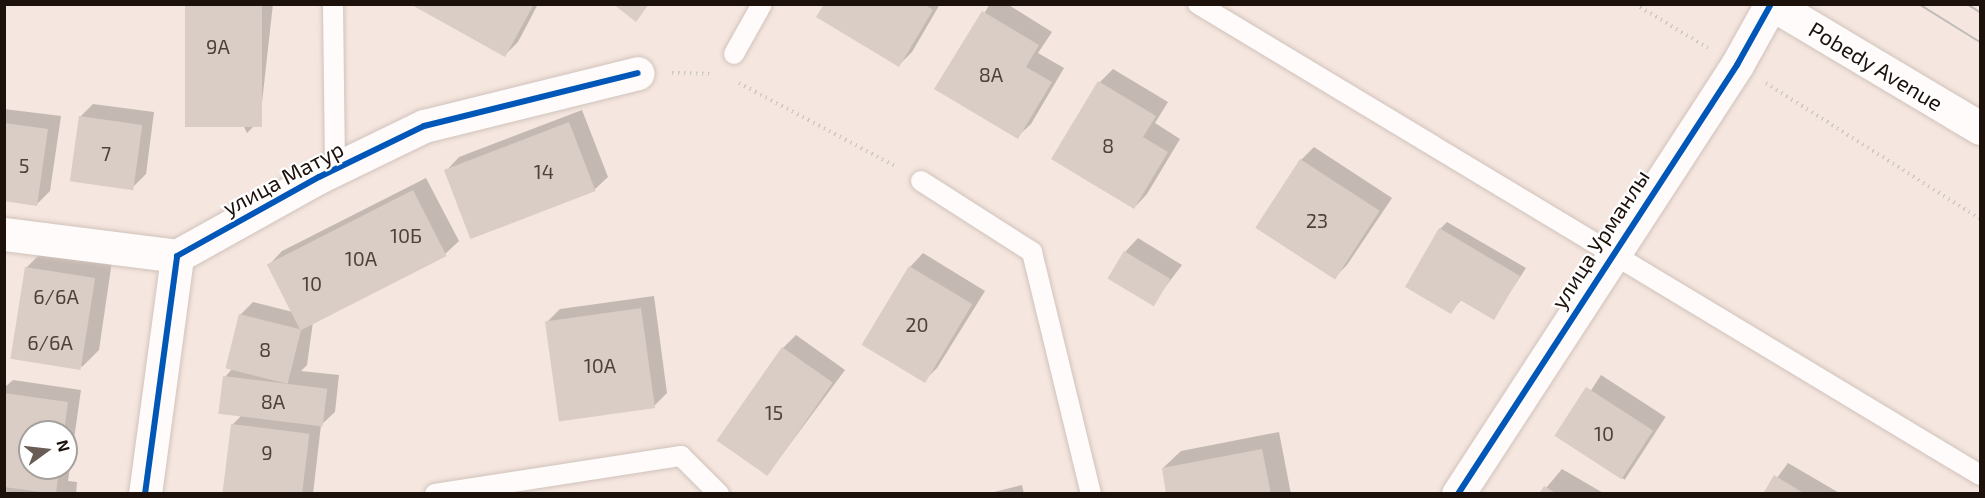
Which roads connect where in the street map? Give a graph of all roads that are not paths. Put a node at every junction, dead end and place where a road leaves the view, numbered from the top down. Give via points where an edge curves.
1 (333, 4) edge
2 (762, 4) edge
3 (1198, 4) edge
4 (1771, 4) edge
5 (734, 54) dead end
6 (638, 73) road end
7 (1980, 128) edge
8 (334, 170) junction
9 (921, 181) road end
10 (4, 234) edge
11 (1611, 253) junction
12 (177, 256) junction
13 (1980, 475) edge
14 (146, 494) edge
15 (435, 494) edge
16 (719, 494) edge
17 (1091, 494) edge
18 (1458, 494) edge

1 - 8 lane
2 - 5 lane
3 - 11 lane
4 - 7 street, Pobedy Avenue
4 - 11 street, улица Урманлы via 1737,65
6 - 8 street, улица Матур via 424,126
8 - 12 street, улица Матур
9 - 17 lane via 1032,252
10 - 12 street
11 - 13 lane
11 - 18 street, улица Урманлы
12 - 14 street
15 - 16 lane via 681,456

